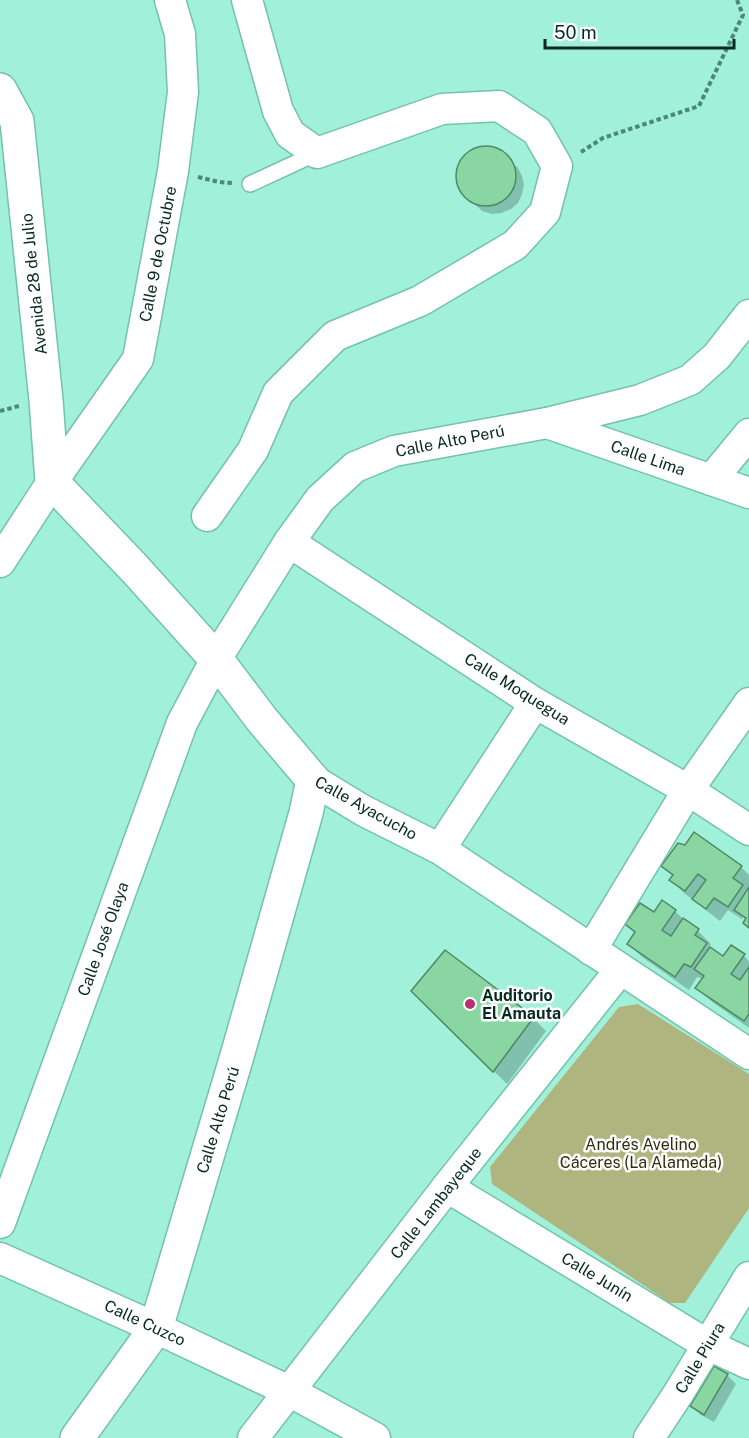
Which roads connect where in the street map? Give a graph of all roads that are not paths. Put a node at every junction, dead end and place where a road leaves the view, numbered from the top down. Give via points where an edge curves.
1 (170, 0) edge
2 (247, 0) edge
3 (0, 90) edge
4 (317, 153) junction
5 (250, 184) road end
6 (749, 315) edge
7 (547, 423) junction
8 (749, 434) edge
9 (711, 480) junction
10 (52, 482) junction
11 (749, 493) edge
12 (207, 516) dead end
13 (289, 542) junction
14 (0, 562) edge
15 (216, 659) junction
16 (536, 703) junction
17 (749, 703) edge
18 (313, 780) junction
19 (688, 790) junction
20 (749, 830) edge
21 (440, 849) junction
22 (591, 950) junction
23 (620, 970) junction
24 (749, 1054) edge
25 (447, 1187) junction
26 (0, 1223) edge
27 (0, 1258) edge
28 (749, 1277) edge
29 (156, 1328) junction
30 (708, 1345) junction
31 (749, 1364) edge
32 (289, 1391) junction
33 (77, 1438) edge
34 (253, 1438) edge
35 (375, 1438) edge
36 (649, 1438) edge

1 - 10 street, Calle 9 de Octubre via 180,34 183,92 173,171 138,359
2 - 4 street via 278,111 290,134
3 - 10 street, Avenida 28 de Julio via 17,120
4 - 5 lane
4 - 12 street via 442,109 500,106 537,131 557,166 545,212 515,245 420,302 335,336 278,393 253,450
6 - 7 street, Calle Alto Perú via 717,356 690,380 640,400
7 - 9 street, Calle Lima
7 - 13 street, Calle Alto Perú via 394,452 355,467 320,499
8 - 9 street
9 - 11 street, Calle Lima
10 - 14 street, Calle 9 de Octubre
10 - 15 street, Calle Ayacucho
13 - 15 street, Calle Alto Perú
13 - 16 street, Calle Moquegua
15 - 18 street, Calle Ayacucho
15 - 26 street, Calle José Olaya via 182,723
16 - 19 street, Calle Moquegua
16 - 21 street
17 - 19 street
18 - 21 street, Calle Ayacucho
18 - 29 street, Calle Alto Perú
19 - 20 street, Calle Moquegua
19 - 22 street
21 - 22 street, Calle Ayacucho
22 - 23 street, Calle Ayacucho
23 - 24 street, Calle Ayacucho
23 - 25 street, Calle Lambayeque
25 - 30 street, Calle Junín
25 - 32 street, Calle Lambayeque
27 - 29 street, Calle Cuzco
28 - 30 street, Calle Piura
29 - 32 street, Calle Cuzco
29 - 33 street, Calle Alto Perú
30 - 31 street, Calle Junín
30 - 36 street, Calle Piura
32 - 34 street, Calle Lambayeque
32 - 35 street, Calle Cuzco

